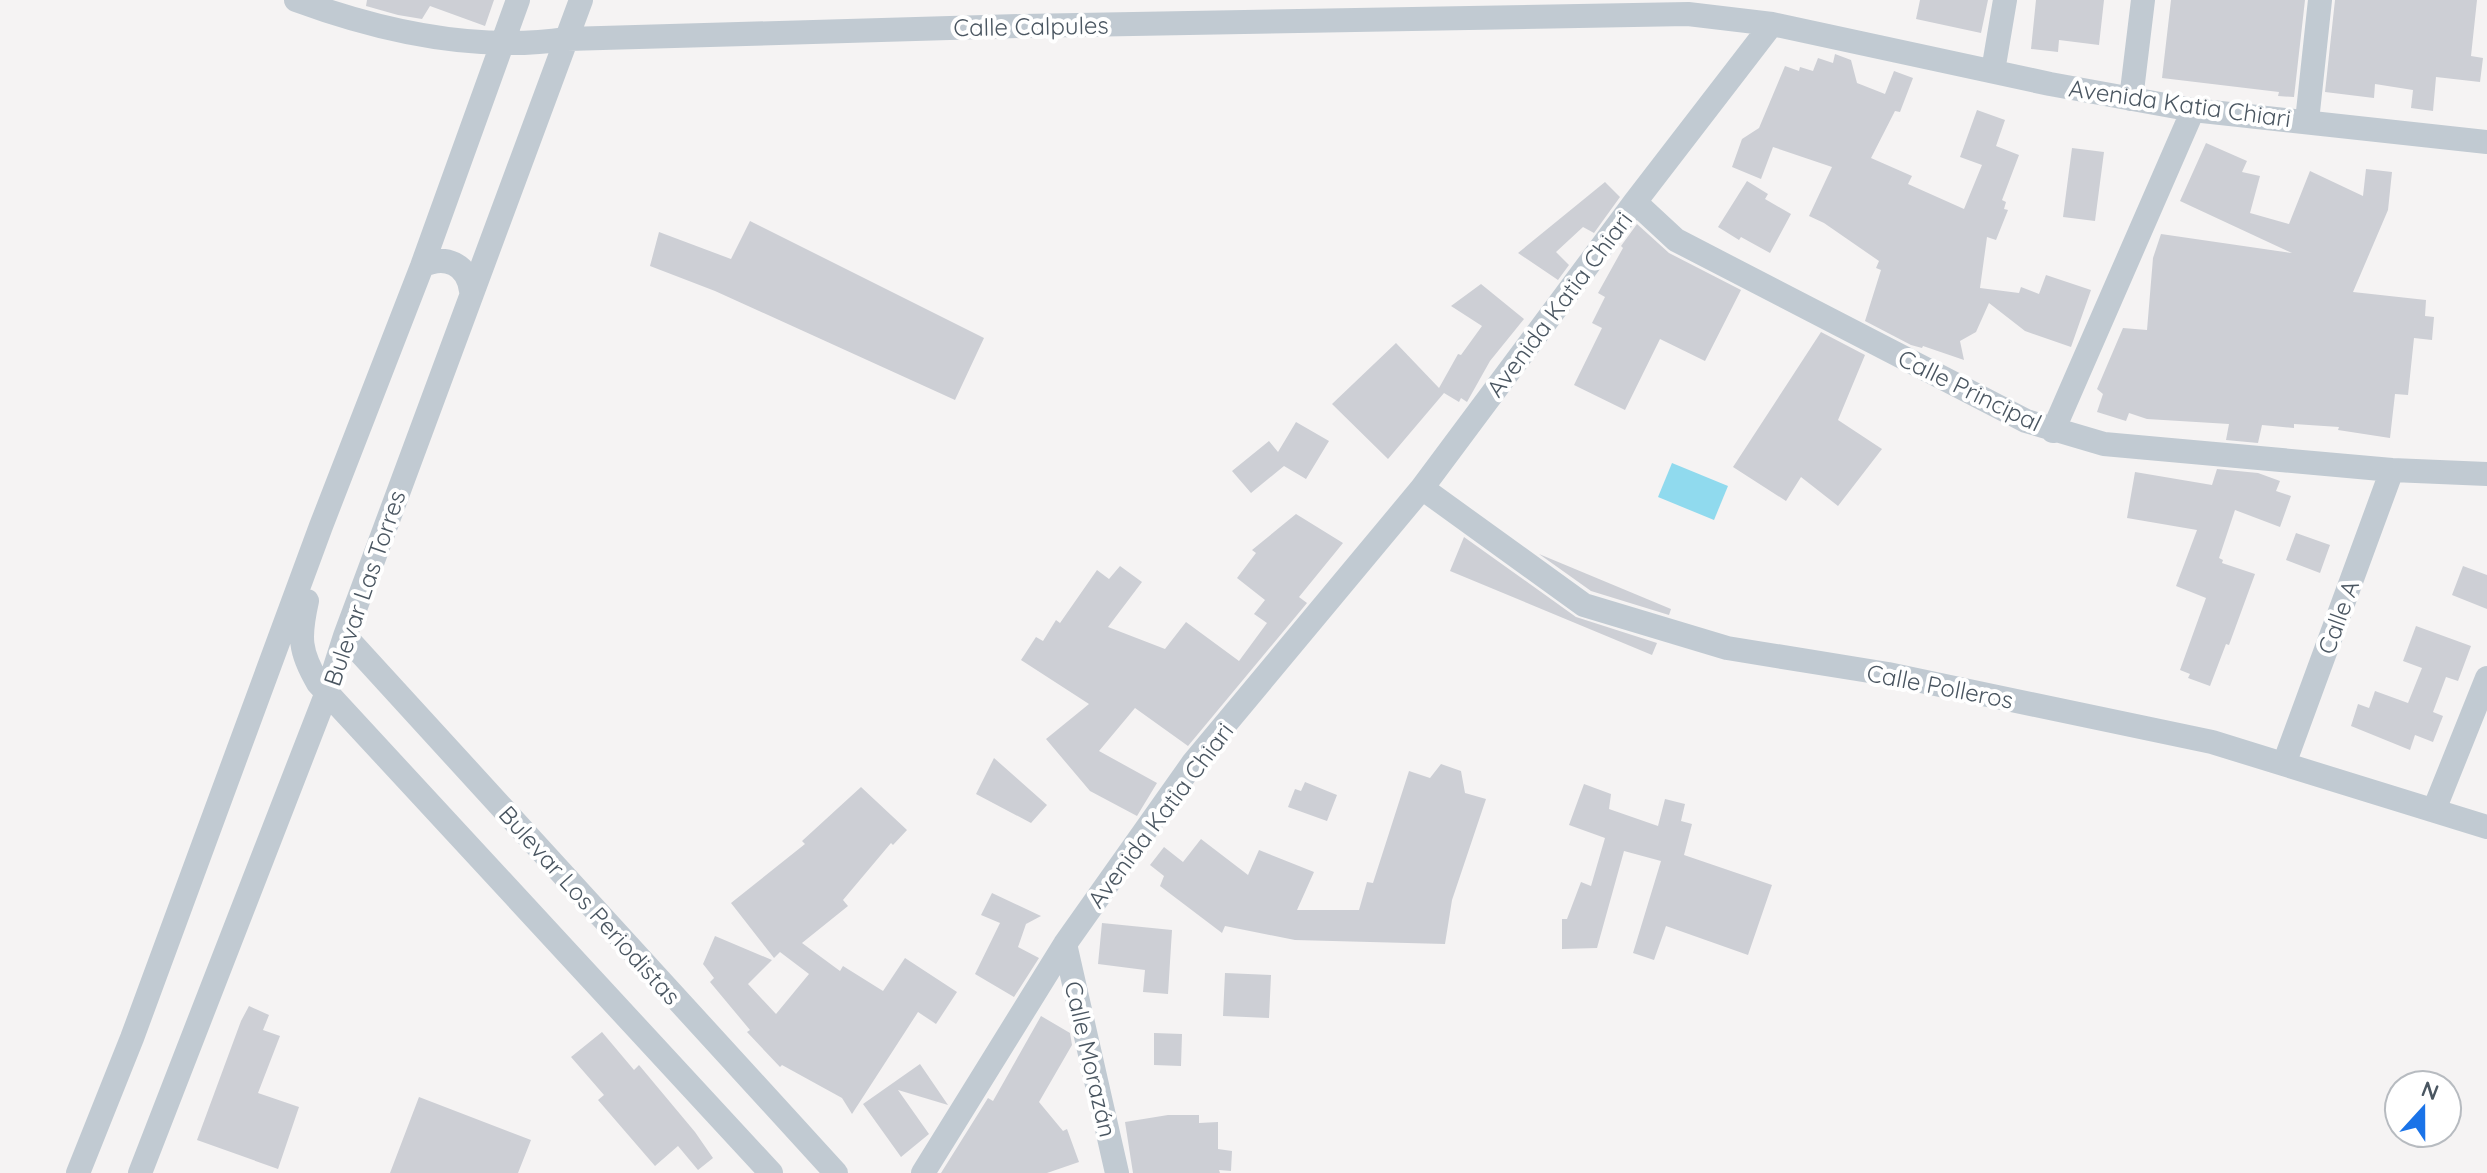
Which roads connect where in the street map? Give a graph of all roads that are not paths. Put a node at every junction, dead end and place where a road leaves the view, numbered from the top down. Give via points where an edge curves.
1 (518, 0) edge
2 (581, 0) edge
3 (2005, 0) edge
4 (2143, 0) edge
5 (2320, 0) edge
6 (311, 3) edge
7 (1245, 11) edge
8 (1772, 24) junction
9 (567, 39) junction
10 (502, 42) junction
11 (1993, 71) junction
12 (2131, 99) junction
13 (2193, 110) junction
14 (2307, 121) junction
15 (2487, 142) edge
16 (1635, 202) junction
17 (422, 266) junction
18 (471, 291) junction
19 (2053, 431) junction
20 (2392, 470) junction
21 (2487, 474) edge
22 (1422, 488) junction
23 (321, 526) junction
24 (345, 636) junction
25 (2487, 678) edge
26 (327, 692) junction
27 (2284, 764) junction
28 (2434, 810) junction
29 (2487, 827) edge
30 (1065, 944) junction
31 (78, 1173) edge
32 (140, 1173) edge
33 (771, 1173) edge
34 (836, 1173) edge
35 (923, 1173) edge
36 (1117, 1173) edge

1 - 10 street
2 - 9 street, Bulevar Las Torres
3 - 11 street
4 - 12 street
5 - 14 street
6 - 10 street, Calle Calpules via 405,33
7 - 8 street, Calle Calpules via 1688,14
7 - 9 street, Calle Calpules
8 - 11 street, Avenida Katia Chiari
8 - 16 street, Avenida Katia Chiari
9 - 10 street, Calle Calpules
9 - 18 street, Bulevar Las Torres
10 - 17 street
11 - 12 street, Avenida Katia Chiari
12 - 13 street, Avenida Katia Chiari
13 - 14 street, Avenida Katia Chiari
13 - 19 street
14 - 15 street, Avenida Katia Chiari
16 - 19 street, Calle Principal via 1676,240
16 - 22 street, Avenida Katia Chiari
17 - 18 street via 450,261 466,272
17 - 23 street
18 - 24 street, Bulevar Las Torres
19 - 20 street, Calle Principal via 2104,444
20 - 21 street, Calle Principal
20 - 27 street, Calle A
22 - 27 street, Calle Polleros via 1584,605 1727,648 1888,674 2212,742
22 - 30 street, Avenida Katia Chiari via 1193,763
23 - 26 street, Bulevar Los Periodistas via 301,643 305,660
23 - 31 street
24 - 26 street, Bulevar Las Torres
24 - 34 street, Bulevar Los Periodistas
25 - 28 street
26 - 32 street, Bulevar Las Torres
26 - 33 street, Bulevar Los Periodistas
27 - 28 street, Calle Polleros
28 - 29 street, Calle Polleros
30 - 35 street, Avenida Katia Chiari
30 - 36 street, Calle Morazán

